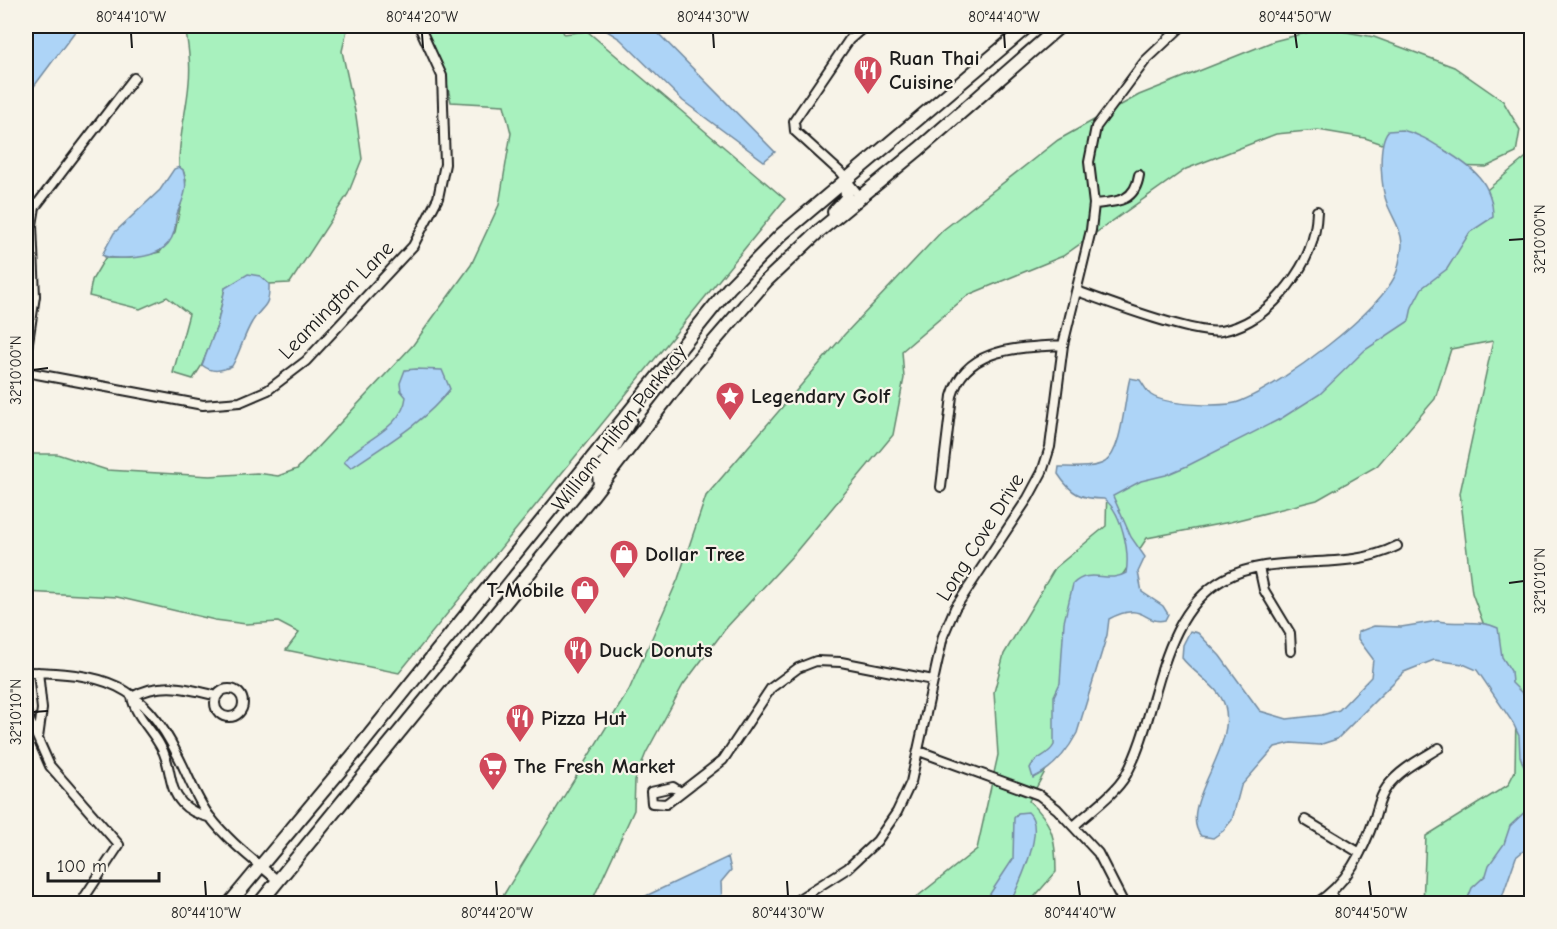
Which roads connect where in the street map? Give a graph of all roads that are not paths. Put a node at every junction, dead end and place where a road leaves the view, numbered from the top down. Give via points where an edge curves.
1 (419, 26) edge
2 (865, 26) edge
3 (1028, 26) edge
4 (1053, 26) edge
5 (1060, 26) edge
6 (1182, 26) edge
7 (1023, 58) junction
8 (134, 78) dead end
9 (1139, 176) dead end
10 (846, 179) junction
11 (861, 198) junction
12 (1094, 204) junction
13 (1317, 211) dead end
14 (792, 256) junction
15 (1077, 291) junction
16 (1063, 345) junction
17 (26, 354) edge
18 (26, 372) edge
19 (650, 386) junction
20 (600, 485) junction
21 (941, 487) dead end
22 (1397, 546) dead end
23 (1259, 567) junction
24 (1291, 651) dead end
25 (26, 672) edge
26 (38, 672) junction
27 (933, 680) junction
28 (217, 696) dead end
29 (132, 697) junction
30 (26, 712) edge
31 (38, 738) junction
32 (1439, 748) dead end
33 (919, 751) junction
34 (679, 791) dead end
35 (211, 818) junction
36 (1305, 820) dead end
37 (1074, 826) junction
38 (1360, 853) junction
39 (260, 866) junction
40 (277, 880) junction
41 (1331, 894) junction
42 (26, 895) edge
43 (35, 903) edge
44 (80, 903) edge
45 (228, 903) edge
46 (259, 903) edge
47 (791, 903) edge
48 (1123, 903) edge
49 (1315, 903) edge
50 (1338, 903) edge

1 - 18 street, Leamington Lane via 442,76 445,164 438,198 413,246 306,361 268,390 240,402 203,405
2 - 10 street via 849,40 794,122 795,131
3 - 10 highway, William Hilton Parkway
4 - 7 highway
5 - 7 highway, William Hilton Parkway
6 - 12 street, Long Cove Drive via 1145,61 1096,127 1089,162
7 - 11 highway, William Hilton Parkway
8 - 17 street via 35,207 35,296
9 - 12 street via 1133,194 1124,200
10 - 11 street
10 - 14 highway via 847,198
10 - 19 highway, William Hilton Parkway via 755,260
11 - 14 highway, William Hilton Parkway
12 - 15 street, Long Cove Drive
13 - 15 street via 1313,241 1299,270 1259,316 1236,327 1210,332 1128,310
14 - 20 highway, William Hilton Parkway via 738,311
15 - 16 street, Long Cove Drive
16 - 21 street via 992,353 965,370 952,396
16 - 27 street, Long Cove Drive via 1050,447 1042,472 1007,533 955,608 943,636
19 - 20 highway via 599,473
19 - 39 highway, William Hilton Parkway
20 - 40 highway, William Hilton Parkway
22 - 23 street via 1351,561
23 - 24 street via 1264,590 1290,633
23 - 37 street via 1224,579 1205,592 1188,613 1174,638 1125,777
25 - 26 street
26 - 29 street via 94,677 119,685
26 - 31 street via 42,709
27 - 33 street, Long Cove Drive
27 - 34 street via 841,663 816,661 798,668 771,688 723,760
28 - 29 street via 166,687 146,689
29 - 35 street via 142,702 166,733
29 - 35 street via 134,707 166,757 178,798 198,815
30 - 31 street
31 - 44 street via 50,766 119,845
32 - 38 street via 1386,788
33 - 37 street via 1039,795
33 - 47 street, Long Cove Drive via 911,782 877,841 848,868
35 - 39 street
36 - 38 street
37 - 48 street via 1098,852
38 - 41 street via 1352,870
39 - 40 street
39 - 45 highway, William Hilton Parkway
40 - 46 highway, William Hilton Parkway
41 - 49 street
41 - 50 street
42 - 43 street

